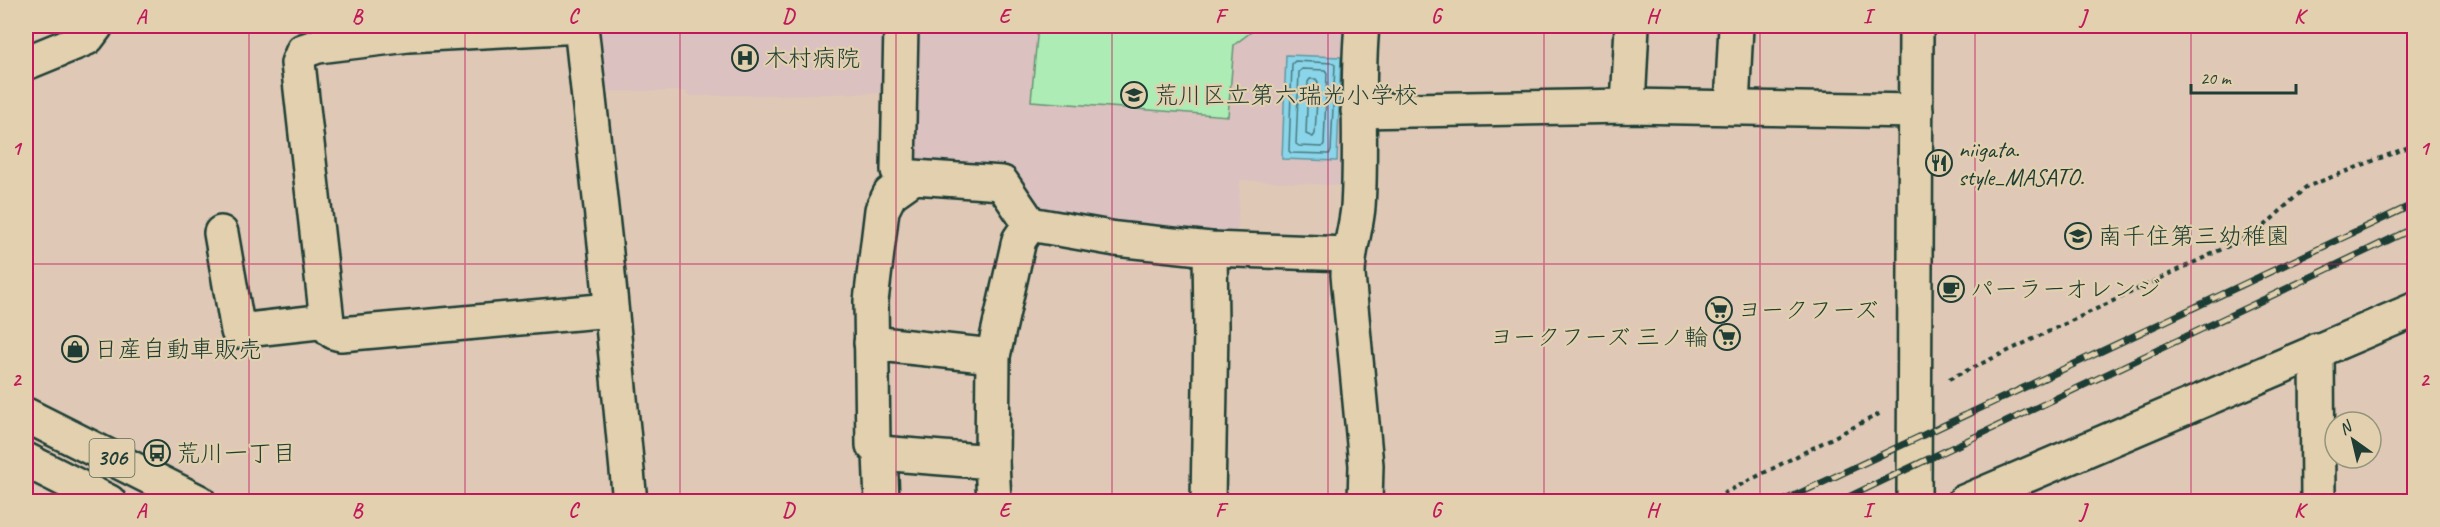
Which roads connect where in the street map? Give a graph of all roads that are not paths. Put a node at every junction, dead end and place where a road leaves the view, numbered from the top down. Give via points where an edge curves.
1 (96, 26) edge
2 (580, 26) edge
3 (901, 26) edge
4 (1362, 26) edge
5 (1632, 26) edge
6 (1736, 26) edge
7 (1916, 26) edge
8 (26, 63) edge
9 (1629, 106) junction
10 (1732, 107) junction
11 (1358, 111) junction
12 (1916, 111) junction
13 (906, 181) junction
14 (1030, 224) junction
15 (221, 233) dead end
16 (1210, 249) junction
17 (1348, 254) junction
18 (611, 310) junction
19 (2415, 310) edge
20 (327, 321) junction
21 (871, 343) junction
22 (2317, 350) junction
23 (993, 356) junction
24 (26, 415) edge
25 (880, 453) junction
26 (26, 460) edge
27 (992, 462) junction
28 (109, 501) edge
29 (199, 501) edge
30 (630, 501) edge
31 (882, 501) edge
32 (994, 501) edge
33 (1208, 501) edge
34 (1365, 501) edge
35 (1914, 501) edge
36 (1964, 501) edge
37 (2318, 501) edge

1 - 8 street via 87,38
2 - 18 street
2 - 20 street via 408,35 303,51 297,63
3 - 13 street via 898,170
4 - 11 street
5 - 9 street
6 - 10 street
7 - 12 street
9 - 10 street
9 - 11 street
10 - 12 street
11 - 17 street via 1358,205 1355,237
12 - 35 street
13 - 14 street via 914,177 1002,183
13 - 21 street via 891,194 882,210 871,301
14 - 16 street via 1116,239
14 - 23 street via 1020,240
15 - 20 street via 238,332
16 - 17 street
16 - 33 street
17 - 34 street
18 - 20 street via 341,334 328,328
18 - 30 street
19 - 22 street
21 - 23 street
21 - 25 street via 873,445
22 - 36 street
22 - 37 street
23 - 27 street
24 - 29 street, 306
25 - 27 street
25 - 31 street
26 - 28 street, 306
27 - 32 street

